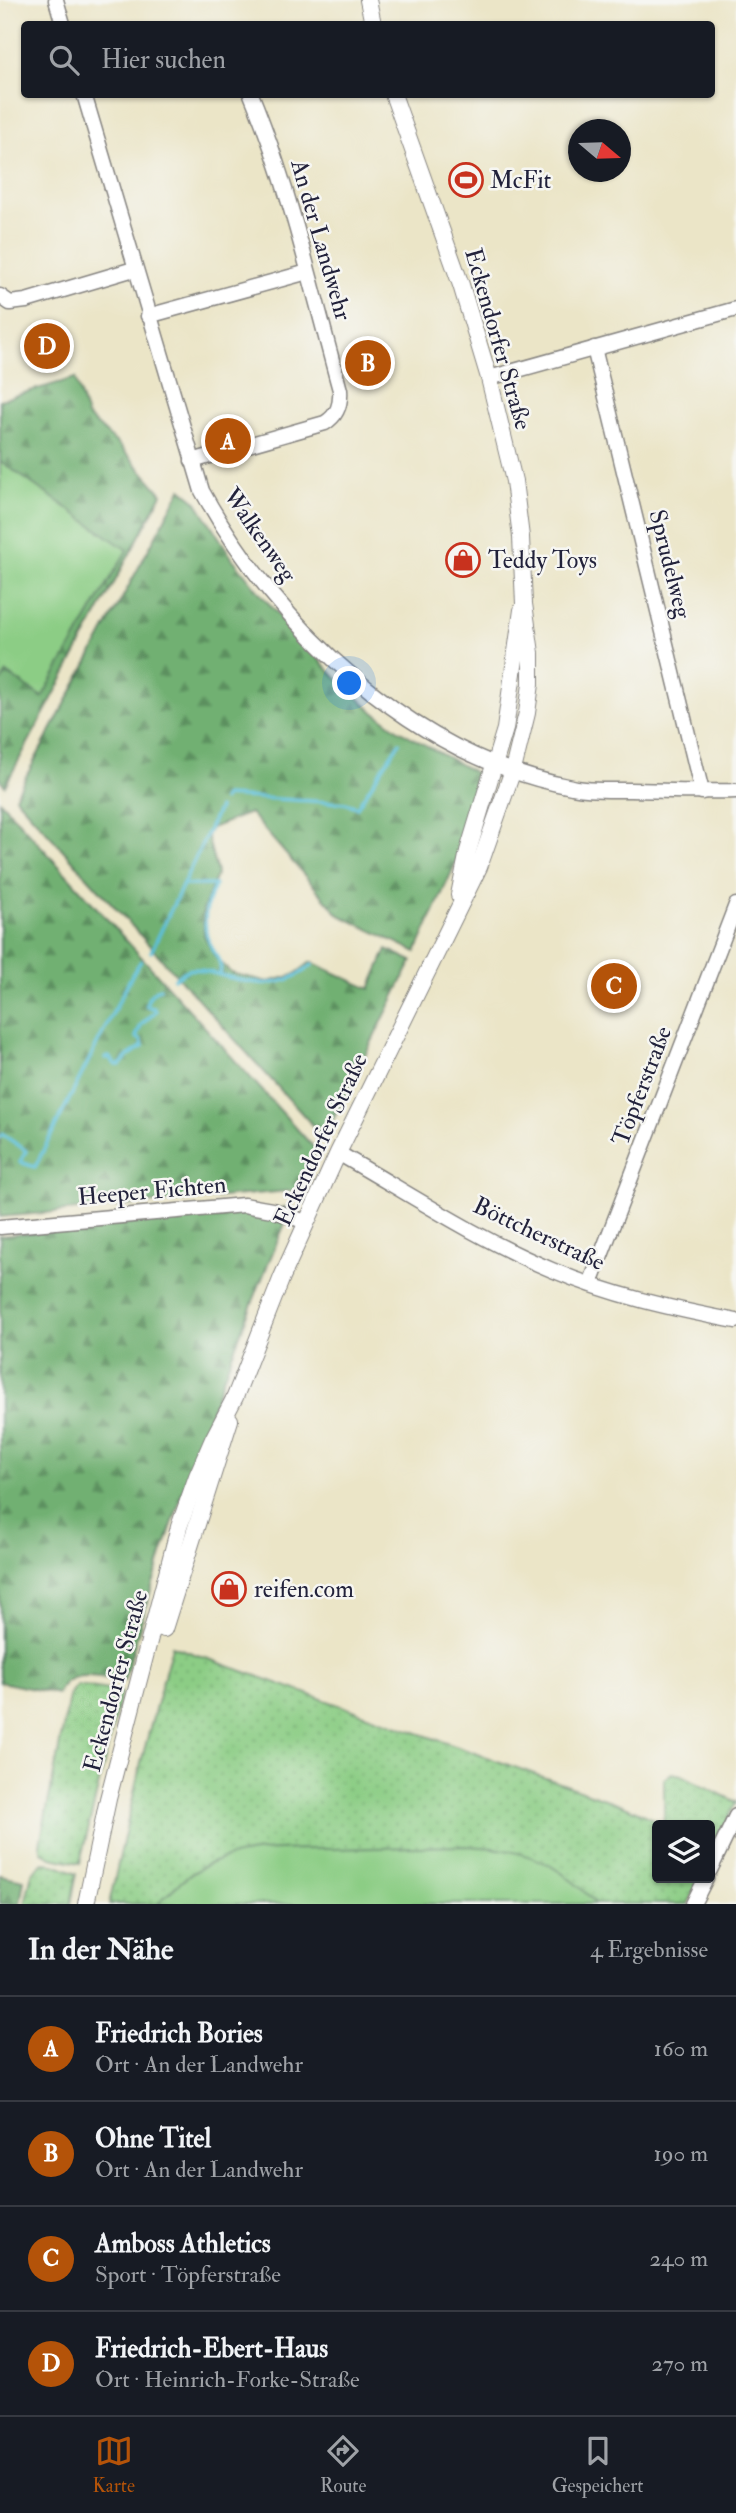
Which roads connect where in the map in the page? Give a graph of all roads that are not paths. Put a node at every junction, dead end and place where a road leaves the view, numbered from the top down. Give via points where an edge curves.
1 (56, 0) edge
2 (368, 0) edge
3 (62, 21) edge
4 (372, 21) edge
5 (85, 98) edge
6 (253, 98) edge
7 (394, 98) edge
8 (134, 269) junction
9 (307, 272) junction
10 (5, 299) edge
11 (736, 309) edge
12 (148, 316) junction
13 (594, 348) junction
14 (489, 378) junction
15 (192, 461) junction
16 (524, 604) junction
17 (496, 764) junction
18 (513, 770) junction
19 (736, 791) edge
20 (702, 792) junction
21 (736, 905) edge
22 (457, 907) junction
23 (338, 1153) junction
24 (306, 1222) junction
25 (0, 1227) edge
26 (590, 1284) junction
27 (736, 1321) edge
28 (235, 1397) junction
29 (736, 1816) edge
30 (715, 1860) edge
31 (704, 1883) edge
32 (86, 1904) edge
33 (96, 1904) edge
34 (693, 1904) edge

1 - 3 street
2 - 4 street
5 - 8 street, Walkenweg
6 - 9 street, An der Landwehr via 268,135
7 - 14 street, Eckendorfer Straße
8 - 10 street via 26,301
8 - 12 street, Walkenweg
9 - 12 street
9 - 15 street, An der Landwehr via 340,390 338,409 325,423
11 - 13 street
12 - 15 street, Walkenweg
13 - 14 street
13 - 20 street, Sprudelweg
14 - 16 street, Eckendorfer Straße via 516,492
15 - 17 street, Walkenweg via 220,524 261,580 335,664 400,714
16 - 17 street, Eckendorfer Straße
16 - 18 street, Eckendorfer Straße via 530,631 531,684
17 - 18 street, Walkenweg
17 - 22 street, Eckendorfer Straße via 468,851
18 - 20 street, Walkenweg via 584,789
18 - 22 street, Eckendorfer Straße via 478,867
19 - 20 street, Walkenweg
21 - 26 street, Töpferstraße
22 - 23 street, Eckendorfer Straße
23 - 24 street, Eckendorfer Straße
23 - 26 street, Böttcherstraße via 538,1264
24 - 25 street, Heeper Fichten via 244,1205
24 - 28 street, Eckendorfer Straße
26 - 27 street, Böttcherstraße
28 - 32 street, Eckendorfer Straße via 203,1460 179,1527 108,1799
28 - 33 street, Eckendorfer Straße via 145,1693
29 - 30 street
31 - 34 street

